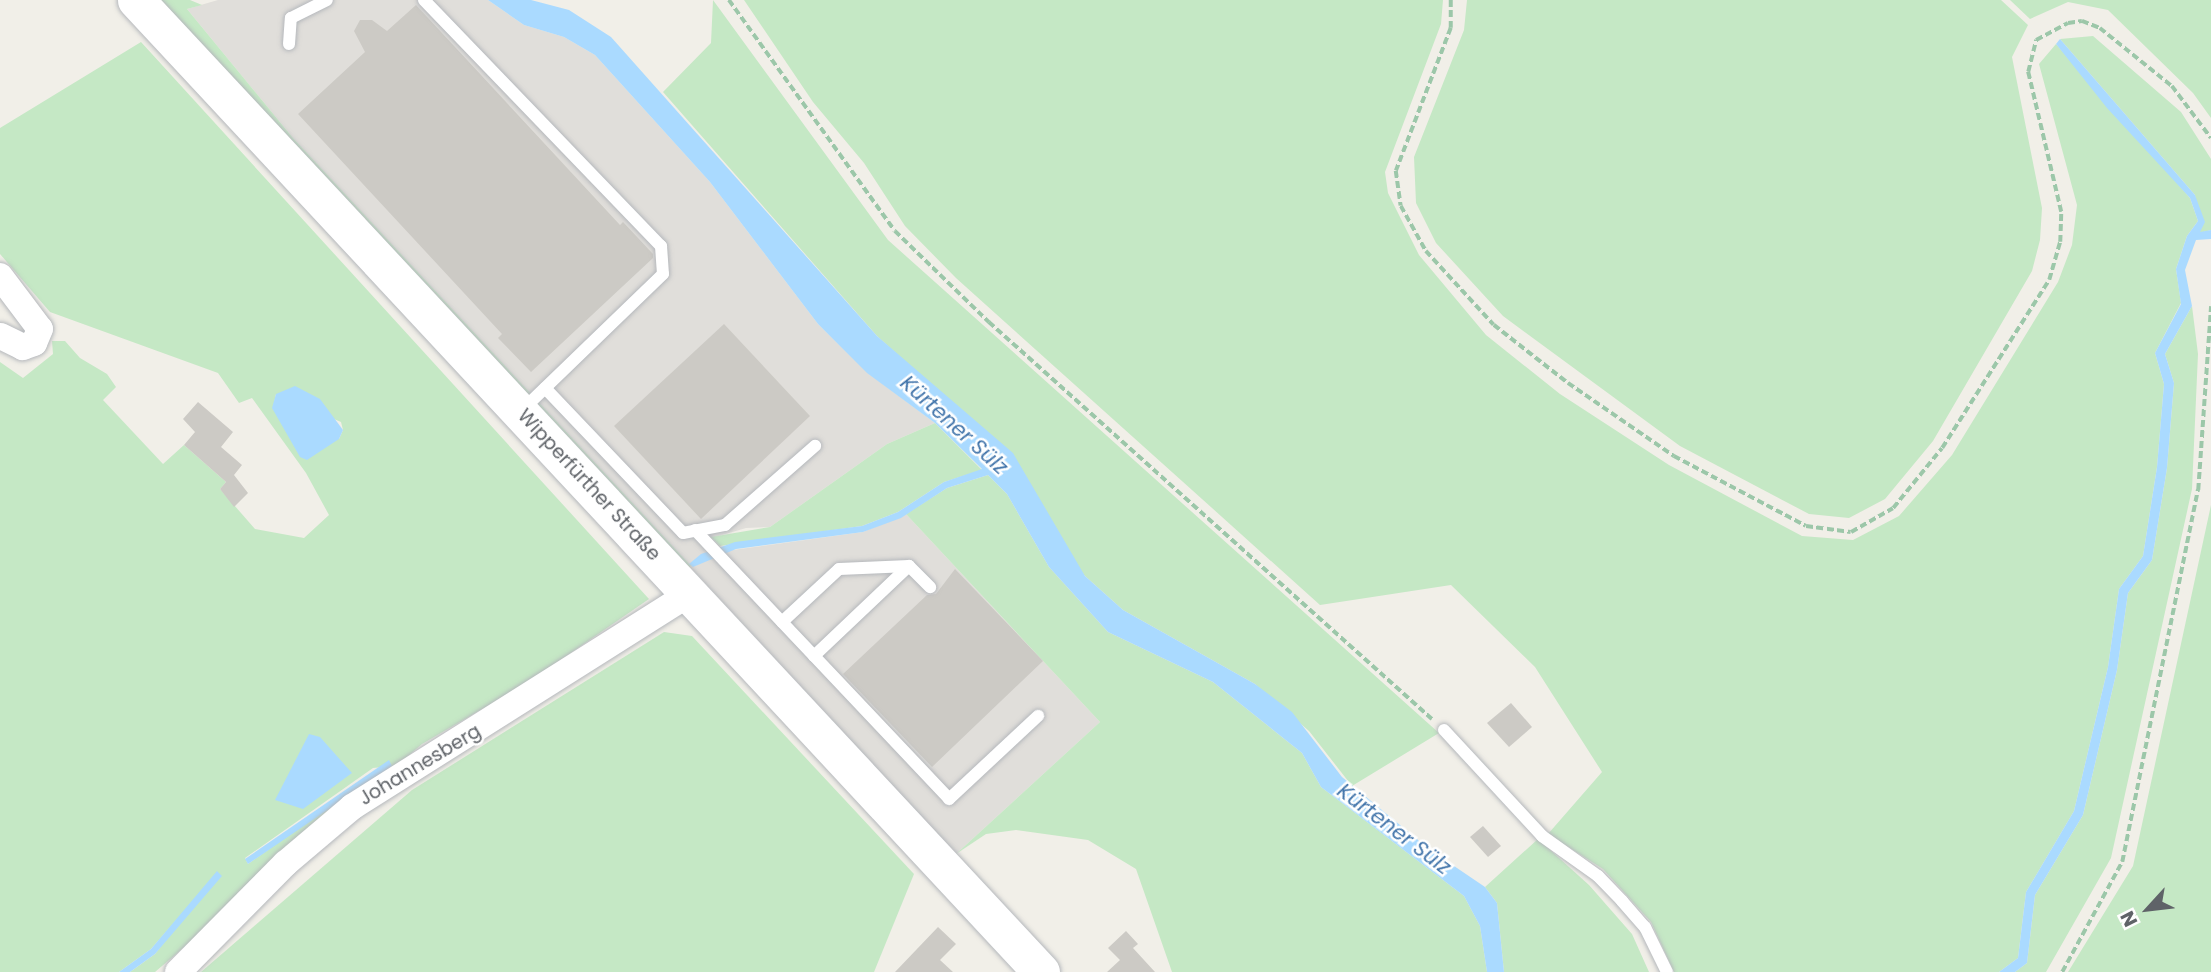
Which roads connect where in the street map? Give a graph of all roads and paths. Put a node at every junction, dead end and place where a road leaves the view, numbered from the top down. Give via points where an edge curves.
1 (136, 0) edge
2 (327, 0) edge
3 (424, 0) edge
4 (729, 0) edge
5 (1451, 0) edge
6 (289, 44) dead end
7 (2211, 138) edge
8 (0, 276) edge
9 (2211, 306) edge
10 (0, 336) edge
11 (533, 400) junction
12 (815, 446) dead end
13 (695, 530) junction
14 (909, 566) junction
15 (930, 587) dead end
16 (690, 593) junction
17 (782, 622) junction
18 (814, 656) junction
19 (1038, 716) dead end
20 (1444, 730) joint
21 (177, 972) edge
22 (1041, 972) edge
23 (1667, 972) edge
24 (2062, 972) edge

1 - 11 main road, Wipperfürther Straße
2 - 6 lane via 291,18
3 - 11 lane via 661,246 663,274
4 - 20 path via 895,231 989,322
5 - 7 path via 1451,28 1396,170 1401,206 1426,251 1494,325 1568,383 1674,456 1806,526 1851,532 1893,508 1942,448 2049,280 2060,242 2061,212 2028,72 2036,40 2068,23 2082,21 2100,28 2172,86
8 - 10 street via 40,329 34,343 23,347
9 - 24 path via 2198,490 2122,862
11 - 13 lane via 683,533
11 - 16 main road, Wipperfürther Straße
12 - 13 lane via 725,525
13 - 17 lane
14 - 15 lane
14 - 17 lane via 839,569
14 - 18 lane
16 - 21 street, Johannesberg via 352,807 286,863
16 - 22 main road, Wipperfürther Straße
17 - 18 lane
18 - 19 lane via 949,799
20 - 23 lane via 1542,836 1598,876 1622,901 1645,927

